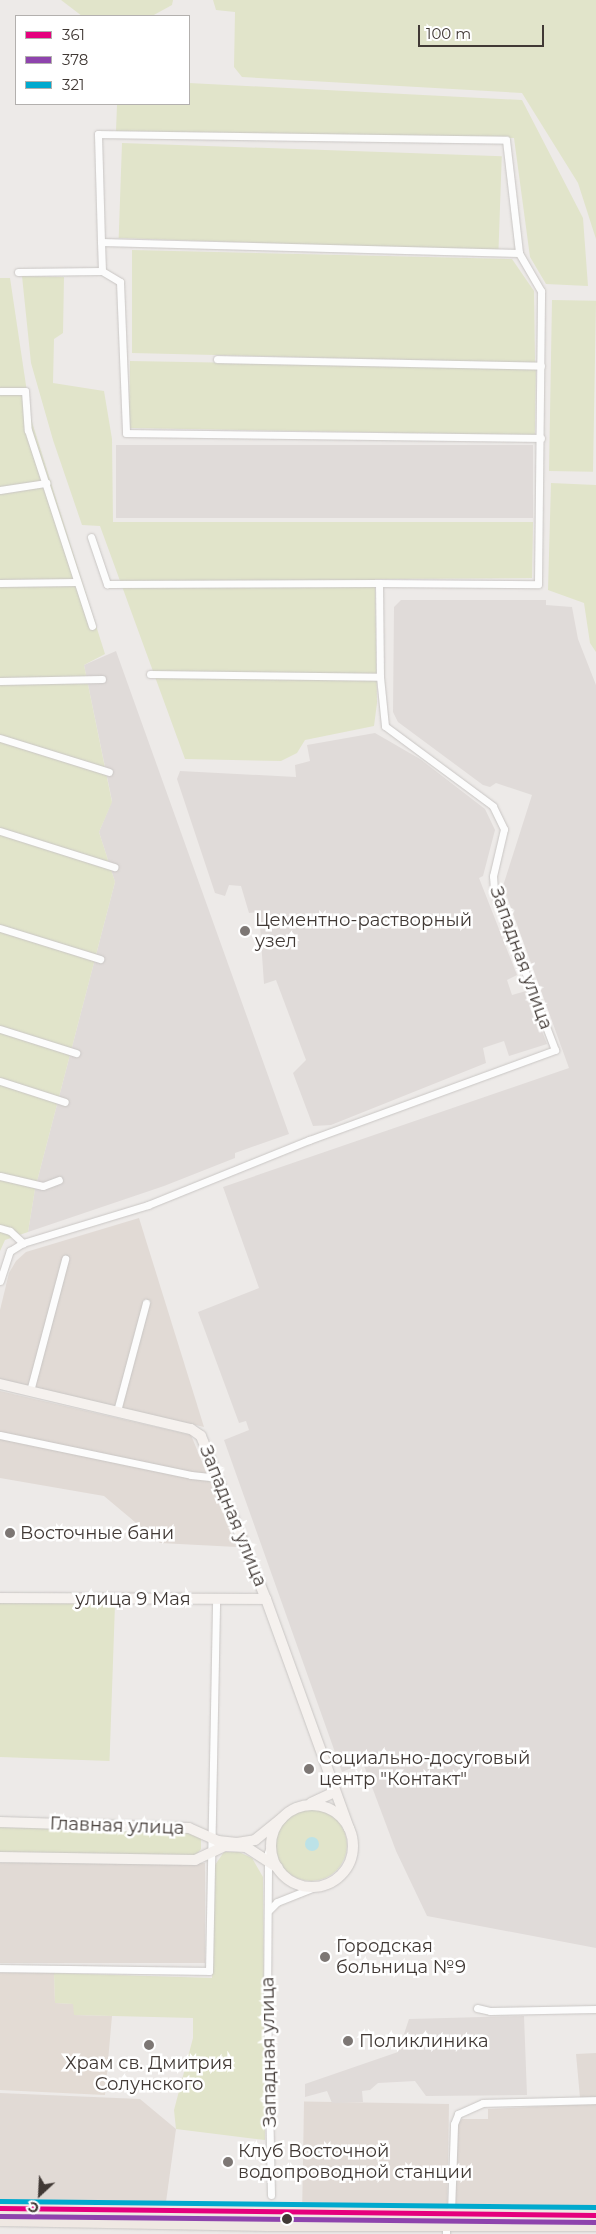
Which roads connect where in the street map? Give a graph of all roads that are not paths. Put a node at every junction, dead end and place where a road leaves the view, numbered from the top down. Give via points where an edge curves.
1 (101, 242) junction
2 (519, 253) junction
3 (102, 271) junction
4 (18, 272) dead end
5 (217, 359) dead end
6 (541, 366) junction
7 (0, 391) edge
8 (540, 438) junction
9 (46, 483) junction
10 (0, 490) edge
11 (91, 537) dead end
12 (76, 582) junction
13 (0, 583) edge
14 (380, 583) junction
15 (92, 626) dead end
16 (150, 674) dead end
17 (380, 677) junction
18 (102, 679) dead end
19 (0, 681) edge
20 (0, 738) edge
21 (109, 772) dead end
22 (0, 831) edge
23 (114, 867) dead end
24 (0, 928) edge
25 (100, 959) dead end
26 (0, 1029) edge
27 (76, 1053) dead end
28 (0, 1081) edge
29 (65, 1102) dead end
30 (0, 1176) edge
31 (59, 1180) dead end
32 (0, 1228) edge
33 (23, 1243) junction
34 (65, 1259) dead end
35 (0, 1281) edge
36 (146, 1303) dead end
37 (0, 1384) edge
38 (30, 1391) junction
39 (117, 1411) junction
40 (0, 1435) edge
41 (219, 1478) junction
42 (0, 1598) edge
43 (216, 1599) junction
44 (266, 1599) junction
45 (335, 1792) junction
46 (305, 1805) junction
47 (282, 1818) junction
48 (0, 1822) edge
49 (349, 1828) junction
50 (210, 1837) junction
51 (272, 1838) junction
52 (209, 1853) junction
53 (0, 1857) edge
54 (268, 1861) junction
55 (278, 1868) junction
56 (320, 1886) junction
57 (269, 1910) junction
58 (0, 1968) edge
59 (477, 2008) dead end
60 (596, 2009) edge
61 (596, 2100) edge
62 (271, 2195) dead end
63 (0, 2208) edge
64 (451, 2212) junction
65 (596, 2215) edge
66 (0, 2220) edge
67 (596, 2225) edge
68 (446, 2229) edge

1 - 2 street
1 - 2 street via 98,134 506,140
1 - 3 street
2 - 6 street via 541,291
3 - 4 street
3 - 8 street via 120,282 126,433
5 - 6 street
6 - 8 street
7 - 9 street via 25,391 28,430
8 - 14 street via 538,584
9 - 10 street
9 - 12 street
11 - 14 street via 107,584
12 - 13 street
12 - 15 street
14 - 17 street, Западная улица
16 - 17 street
17 - 33 street, Западная улица via 385,726 494,806 504,830 493,876 494,890 555,1050 309,1140 148,1205
18 - 19 street
20 - 21 street
22 - 23 street
24 - 25 street
26 - 27 street
28 - 29 street
30 - 31 street via 43,1186
32 - 33 street via 10,1231
33 - 35 street via 10,1251
34 - 38 street
36 - 39 street
37 - 38 street, Западная улица
38 - 39 street, Западная улица
39 - 41 street, Западная улица via 191,1429 206,1444
40 - 41 street
41 - 44 street, Западная улица
42 - 43 street, улица 9 Мая
43 - 44 street, улица 9 Мая
43 - 50 street
44 - 45 street, Западная улица
45 - 46 street
45 - 49 street, Западная улица
46 - 47 street
46 - 49 street via 328,1808 338,1814
47 - 50 street, Главная улица via 246,1843 224,1843
47 - 51 street
48 - 50 street, Главная улица via 189,1828
49 - 56 street via 353,1845 350,1862 339,1876
50 - 52 street
51 - 54 street, Западная улица
51 - 55 street via 272,1853
52 - 53 street, Главная улица via 196,1860
52 - 54 street, Главная улица via 225,1846 246,1847
52 - 58 street via 209,1971
54 - 55 street, Главная улица
54 - 57 street, Западная улица
55 - 56 street via 295,1883
56 - 57 street via 277,1902
57 - 62 street, Западная улица
59 - 60 street via 490,2011
61 - 64 street via 483,2104 458,2114 454,2124
63 - 64 main road via 260,2213
64 - 65 main road
66 - 68 main road
67 - 68 main road

